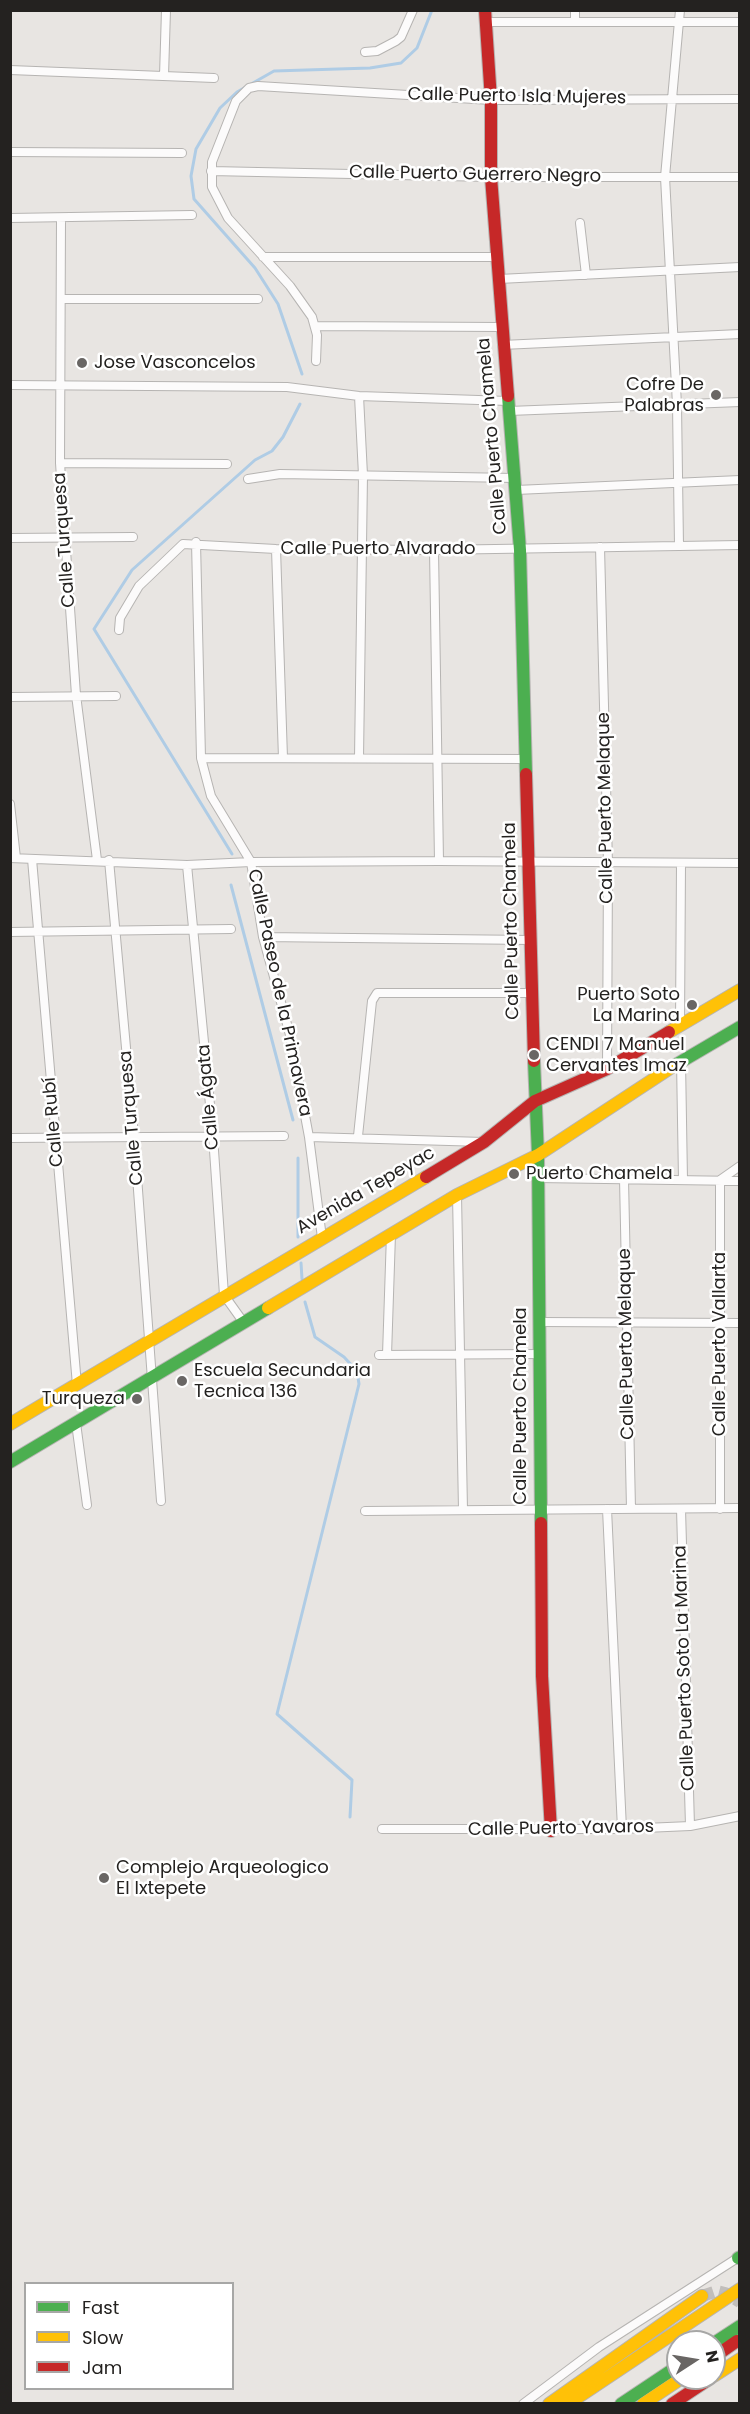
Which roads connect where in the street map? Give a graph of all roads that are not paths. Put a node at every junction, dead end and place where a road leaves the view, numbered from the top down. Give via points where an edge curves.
1 (166, 10) edge
2 (412, 10) edge
3 (575, 10) edge
4 (680, 10) edge
5 (486, 16) edge
6 (575, 22) junction
7 (679, 22) junction
8 (740, 22) edge
9 (365, 52) dead end
10 (10, 70) edge
11 (164, 76) junction
12 (214, 78) dead end
13 (740, 99) edge
14 (491, 100) junction
15 (670, 100) junction
16 (10, 152) edge
17 (182, 153) dead end
18 (211, 171) junction
19 (491, 177) junction
20 (665, 177) junction
21 (740, 177) edge
22 (192, 215) dead end
23 (10, 218) edge
24 (62, 218) junction
25 (580, 223) dead end
26 (263, 257) junction
27 (498, 257) junction
28 (740, 267) edge
29 (669, 272) junction
30 (586, 274) junction
31 (499, 279) junction
32 (63, 298) junction
33 (258, 299) dead end
34 (316, 326) junction
35 (501, 327) junction
36 (740, 334) edge
37 (673, 338) junction
38 (502, 345) junction
39 (316, 361) dead end
40 (10, 385) edge
41 (60, 386) junction
42 (359, 396) junction
43 (740, 402) edge
44 (677, 405) junction
45 (508, 406) junction
46 (60, 463) junction
47 (227, 464) dead end
48 (363, 475) junction
49 (248, 478) dead end
50 (740, 480) edge
51 (679, 483) junction
52 (516, 484) junction
53 (65, 537) junction
54 (133, 537) dead end
55 (10, 538) edge
56 (196, 542) junction
57 (740, 545) edge
58 (679, 546) junction
59 (600, 547) junction
60 (361, 548) junction
61 (276, 549) junction
62 (434, 550) junction
63 (520, 550) junction
64 (119, 630) dead end
65 (76, 696) junction
66 (116, 696) dead end
67 (10, 697) edge
68 (201, 758) junction
69 (282, 758) junction
70 (359, 758) junction
71 (438, 758) junction
72 (526, 759) junction
73 (10, 804) edge
74 (13, 858) edge
75 (32, 859) junction
76 (97, 860) junction
77 (109, 860) junction
78 (439, 861) junction
79 (529, 861) junction
80 (251, 862) junction
81 (681, 863) junction
82 (740, 863) edge
83 (608, 864) junction
84 (187, 865) junction
85 (231, 929) dead end
86 (195, 931) junction
87 (10, 932) edge
88 (38, 932) junction
89 (115, 932) junction
90 (263, 937) junction
91 (531, 940) junction
92 (740, 990) edge
93 (531, 993) junction
94 (680, 1026) junction
95 (740, 1026) edge
96 (681, 1061) junction
97 (607, 1069) junction
98 (535, 1101) junction
99 (134, 1136) junction
100 (213, 1136) junction
101 (284, 1136) dead end
102 (358, 1136) junction
103 (56, 1137) junction
104 (309, 1137) junction
105 (10, 1138) edge
106 (484, 1142) junction
107 (538, 1155) junction
108 (740, 1166) edge
109 (538, 1178) junction
110 (624, 1179) junction
111 (683, 1180) junction
112 (720, 1180) junction
113 (740, 1180) edge
114 (458, 1195) junction
115 (391, 1234) junction
116 (322, 1238) junction
117 (224, 1295) junction
118 (540, 1322) junction
119 (627, 1322) junction
120 (244, 1323) junction
121 (720, 1323) junction
122 (740, 1323) edge
123 (149, 1341) junction
124 (540, 1354) junction
125 (462, 1355) junction
126 (152, 1376) junction
127 (77, 1384) junction
128 (76, 1423) junction
129 (10, 1424) edge
130 (10, 1462) edge
131 (161, 1501) dead end
132 (87, 1505) dead end
133 (740, 1508) edge
134 (607, 1509) junction
135 (631, 1509) junction
136 (681, 1509) junction
137 (720, 1509) junction
138 (463, 1510) junction
139 (539, 1510) junction
140 (365, 1511) dead end
141 (740, 1816) edge
142 (690, 1826) junction
143 (382, 1828) dead end
144 (622, 1829) junction
145 (551, 1831) junction
146 (739, 2257) edge
147 (740, 2289) edge
148 (702, 2296) tunnel mouth
149 (740, 2326) edge
150 (726, 2335) edge
151 (737, 2341) dead end
152 (726, 2348) edge
153 (740, 2359) edge
154 (726, 2368) edge
155 (666, 2374) edge
156 (666, 2388) edge
157 (692, 2390) edge
158 (524, 2403) edge
159 (549, 2403) edge
160 (568, 2403) edge
161 (621, 2403) edge
162 (643, 2403) edge
163 (672, 2403) edge

1 - 11 street
2 - 9 street via 401,37 377,51
3 - 6 street
4 - 7 street
5 - 6 street
5 - 14 main road, Calle Puerto Chamela
6 - 7 street
7 - 8 street
7 - 15 street
10 - 11 street
11 - 12 street
13 - 15 street, Calle Puerto Isla Mujeres
14 - 15 street, Calle Puerto Isla Mujeres
14 - 18 street, Calle Puerto Isla Mujeres via 249,88 236,101
14 - 19 main road, Calle Puerto Chamela
15 - 20 street
16 - 17 street
18 - 19 street, Calle Puerto Guerrero Negro
18 - 26 street via 217,202
19 - 20 street, Calle Puerto Guerrero Negro
19 - 27 main road, Calle Puerto Chamela
20 - 21 street, Calle Puerto Guerrero Negro
20 - 29 street
22 - 24 street
23 - 24 street
24 - 32 street, Calle Turquesa
25 - 30 street
26 - 27 street
26 - 34 street via 290,286
27 - 31 main road, Calle Puerto Chamela
28 - 29 street
29 - 30 street
29 - 37 street
30 - 31 street
31 - 35 main road, Calle Puerto Chamela
32 - 33 street
32 - 41 street, Calle Turquesa
34 - 35 street
34 - 39 street
35 - 38 main road, Calle Puerto Chamela
36 - 37 street
37 - 38 street
37 - 44 street
38 - 45 main road, Calle Puerto Chamela
40 - 41 street
41 - 42 street via 287,387
41 - 46 street, Calle Turquesa
42 - 45 street
42 - 48 street
43 - 44 street
44 - 45 street
44 - 51 street
45 - 52 main road, Calle Puerto Chamela
46 - 47 street
46 - 53 street, Calle Turquesa
48 - 49 street via 280,474
48 - 52 street
48 - 60 street
50 - 51 street
51 - 52 street
51 - 58 street
52 - 63 main road, Calle Puerto Chamela
53 - 54 street
53 - 55 street
53 - 65 street, Calle Turquesa
56 - 61 street, Calle Puerto Alvarado
56 - 64 street via 177,547 139,586 120,618
56 - 68 street, Calle Paseo de la Primavera
57 - 58 street, Calle Puerto Alvarado
58 - 59 street, Calle Puerto Alvarado
59 - 63 street, Calle Puerto Alvarado
59 - 83 street, Calle Puerto Melaque
60 - 61 street, Calle Puerto Alvarado
60 - 62 street, Calle Puerto Alvarado
60 - 70 street
61 - 69 street
62 - 63 street, Calle Puerto Alvarado
62 - 71 street
63 - 72 main road, Calle Puerto Chamela
65 - 66 street
65 - 67 street
65 - 76 street, Calle Turquesa
68 - 69 street
68 - 80 street, Calle Paseo de la Primavera via 211,796
69 - 70 street
70 - 71 street
71 - 72 street
71 - 78 street
72 - 79 main road, Calle Puerto Chamela
73 - 74 street
74 - 75 street
75 - 76 street
75 - 88 street, Calle Rubí
76 - 77 street
77 - 84 street
77 - 89 street, Calle Turquesa
78 - 79 street
78 - 80 street
79 - 83 street
79 - 91 main road, Calle Puerto Chamela
80 - 84 street
80 - 90 street, Calle Paseo de la Primavera
81 - 82 street
81 - 83 street
81 - 94 street
83 - 97 street, Calle Puerto Melaque
84 - 86 street, Calle Ágata
85 - 86 street
86 - 89 street
86 - 100 street, Calle Ágata
87 - 88 street
88 - 89 street
88 - 103 street, Calle Rubí
89 - 99 street, Calle Turquesa
90 - 91 street
90 - 104 street, Calle Paseo de la Primavera via 290,1035
91 - 93 main road, Calle Puerto Chamela
92 - 94 main road, Avenida Tepeyac
93 - 98 main road, Calle Puerto Chamela
93 - 102 street via 378,993 372,1001
94 - 97 main road, Avenida Tepeyac
95 - 96 main road
96 - 107 main road
96 - 111 street
97 - 98 main road, Avenida Tepeyac
98 - 106 main road, Avenida Tepeyac
98 - 107 main road, Calle Puerto Chamela
99 - 100 street
99 - 103 street
99 - 123 street, Calle Turquesa
100 - 101 street
100 - 117 street, Calle Ágata
102 - 104 street
102 - 106 street
103 - 105 street
103 - 127 street, Calle Rubí
104 - 116 street, Calle Paseo de la Primavera
106 - 116 main road, Avenida Tepeyac
107 - 109 main road, Calle Puerto Chamela
107 - 114 main road
108 - 112 street
109 - 110 street
109 - 118 main road, Calle Puerto Chamela
110 - 111 street
110 - 119 street, Calle Puerto Melaque
111 - 112 street
112 - 113 street
112 - 121 street, Calle Puerto Vallarta
114 - 115 main road
114 - 125 street
115 - 120 main road
115 - 125 street via 383,1355
116 - 117 main road, Avenida Tepeyac
117 - 120 street
117 - 123 main road, Avenida Tepeyac
118 - 119 street
118 - 124 main road, Calle Puerto Chamela
119 - 121 street
119 - 135 street, Calle Puerto Melaque
120 - 126 main road
121 - 122 street
121 - 137 street, Calle Puerto Vallarta
123 - 126 street, Calle Turquesa
123 - 127 main road, Avenida Tepeyac
124 - 125 street
124 - 139 main road, Calle Puerto Chamela
125 - 138 street
126 - 128 main road
126 - 131 street, Calle Turquesa
127 - 129 main road, Avenida Tepeyac
128 - 130 main road
128 - 132 street
133 - 137 street
134 - 135 street
134 - 139 street
134 - 144 street
135 - 136 street
136 - 137 street
136 - 142 street, Calle Puerto Soto La Marina
138 - 139 street
138 - 140 street
139 - 145 main road, Calle Puerto Chamela via 542,1676
141 - 142 street, Calle Puerto Yavaros
142 - 144 street, Calle Puerto Yavaros
143 - 145 street, Calle Puerto Yavaros
144 - 145 street, Calle Puerto Yavaros
146 - 158 street via 599,2347
147 - 160 main road
148 - 159 main road
149 - 150 main road
151 - 152 main road
153 - 154 main road
155 - 161 main road
156 - 162 main road
157 - 163 main road

